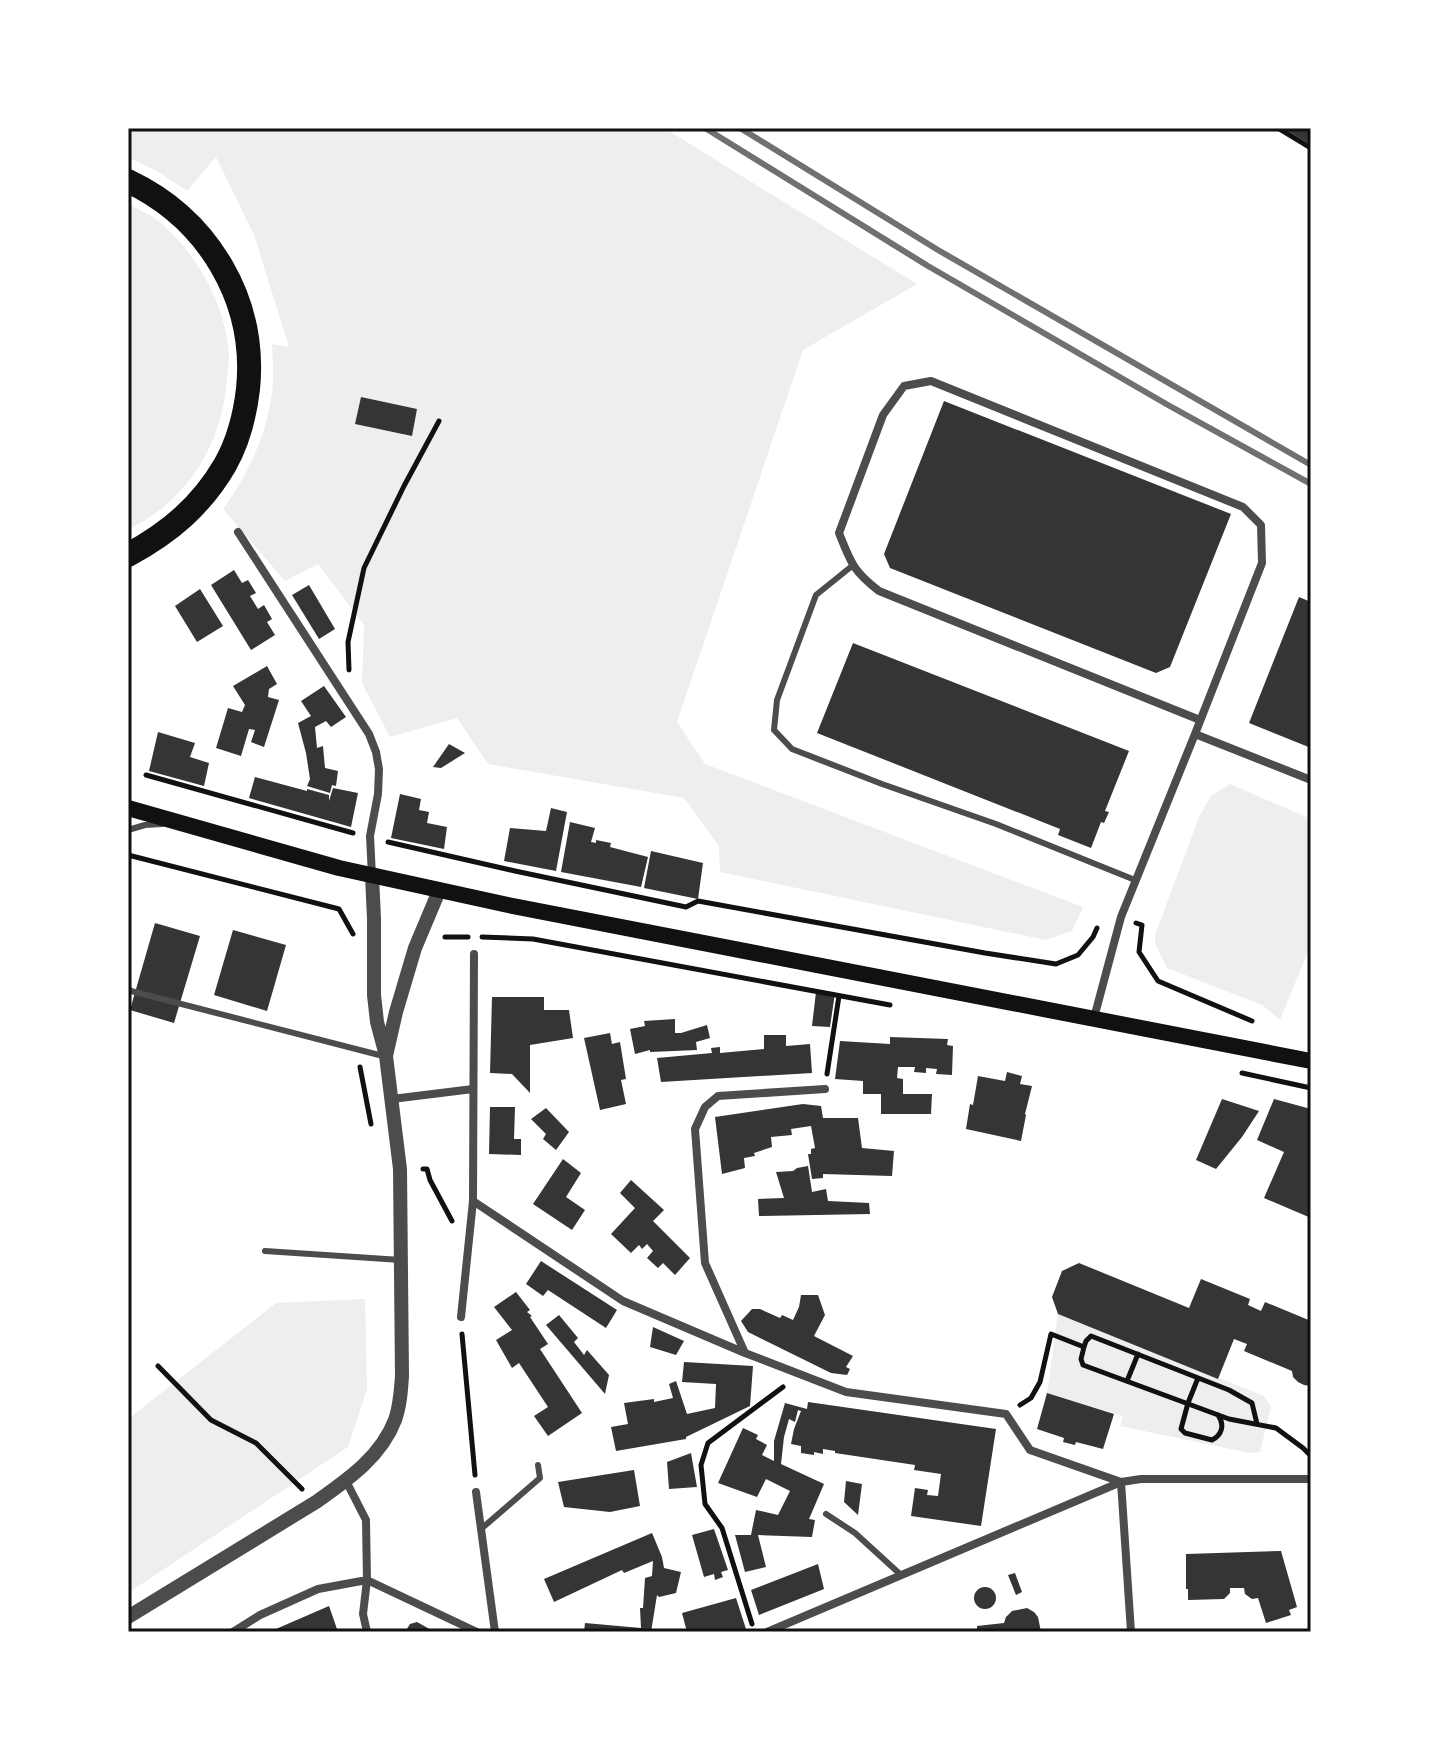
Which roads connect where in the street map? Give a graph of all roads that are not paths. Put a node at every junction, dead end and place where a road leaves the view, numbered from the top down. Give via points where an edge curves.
1 (128, 181) edge
2 (238, 532) dead end
3 (128, 555) edge
4 (852, 566) junction
5 (1200, 720) junction
6 (1195, 734) junction
7 (1311, 780) edge
8 (128, 805) edge
9 (178, 823) junction
10 (128, 830) edge
11 (372, 876) junction
12 (1135, 880) junction
13 (439, 891) junction
14 (474, 954) dead end
15 (128, 988) edge
16 (1094, 1018) junction
17 (386, 1056) junction
18 (1311, 1061) edge
19 (473, 1089) junction
20 (825, 1089) road end
21 (392, 1099) junction
22 (473, 1201) junction
23 (265, 1251) dead end
24 (402, 1260) junction
25 (461, 1317) road end
26 (745, 1353) junction
27 (538, 1465) dead end
28 (1311, 1479) edge
29 (346, 1481) junction
30 (1121, 1482) junction
31 (476, 1492) road end
32 (826, 1514) dead end
33 (481, 1529) junction
34 (901, 1575) junction
35 (367, 1580) junction
36 (128, 1617) edge
37 (233, 1632) edge
38 (367, 1632) edge
39 (477, 1632) edge
40 (495, 1632) edge
41 (767, 1632) edge
42 (1131, 1632) edge

1 - 3 highway via 186,219 216,255 236,294 249,353 247,403 226,464 177,523
2 - 11 street via 369,734 379,769 370,836
4 - 5 street via 879,591
4 - 5 street via 839,533 883,415 904,386 931,381 1243,507 1261,525 1262,563
4 - 12 lane via 816,595 777,700 774,730 792,749
5 - 6 street
6 - 7 street
6 - 12 street
8 - 9 main road
9 - 10 lane
9 - 11 main road
11 - 13 main road
11 - 17 street via 374,995
12 - 16 street
13 - 16 main road
13 - 17 street via 415,948
14 - 19 street
15 - 17 lane
16 - 18 main road
17 - 21 street
19 - 21 street
19 - 22 street
20 - 26 street via 718,1096 705,1107 695,1129 705,1263
21 - 24 street
22 - 25 street
22 - 26 street via 623,1301
23 - 24 lane
24 - 29 street via 402,1376 395,1420 376,1452
26 - 30 street via 846,1392 1006,1414 1030,1450
27 - 33 lane via 540,1478
28 - 30 street
29 - 35 street via 366,1520
29 - 36 street
30 - 34 street
30 - 42 street
31 - 33 street
32 - 34 lane
33 - 40 street
34 - 41 street
35 - 37 street via 318,1589
35 - 38 street
35 - 39 street

